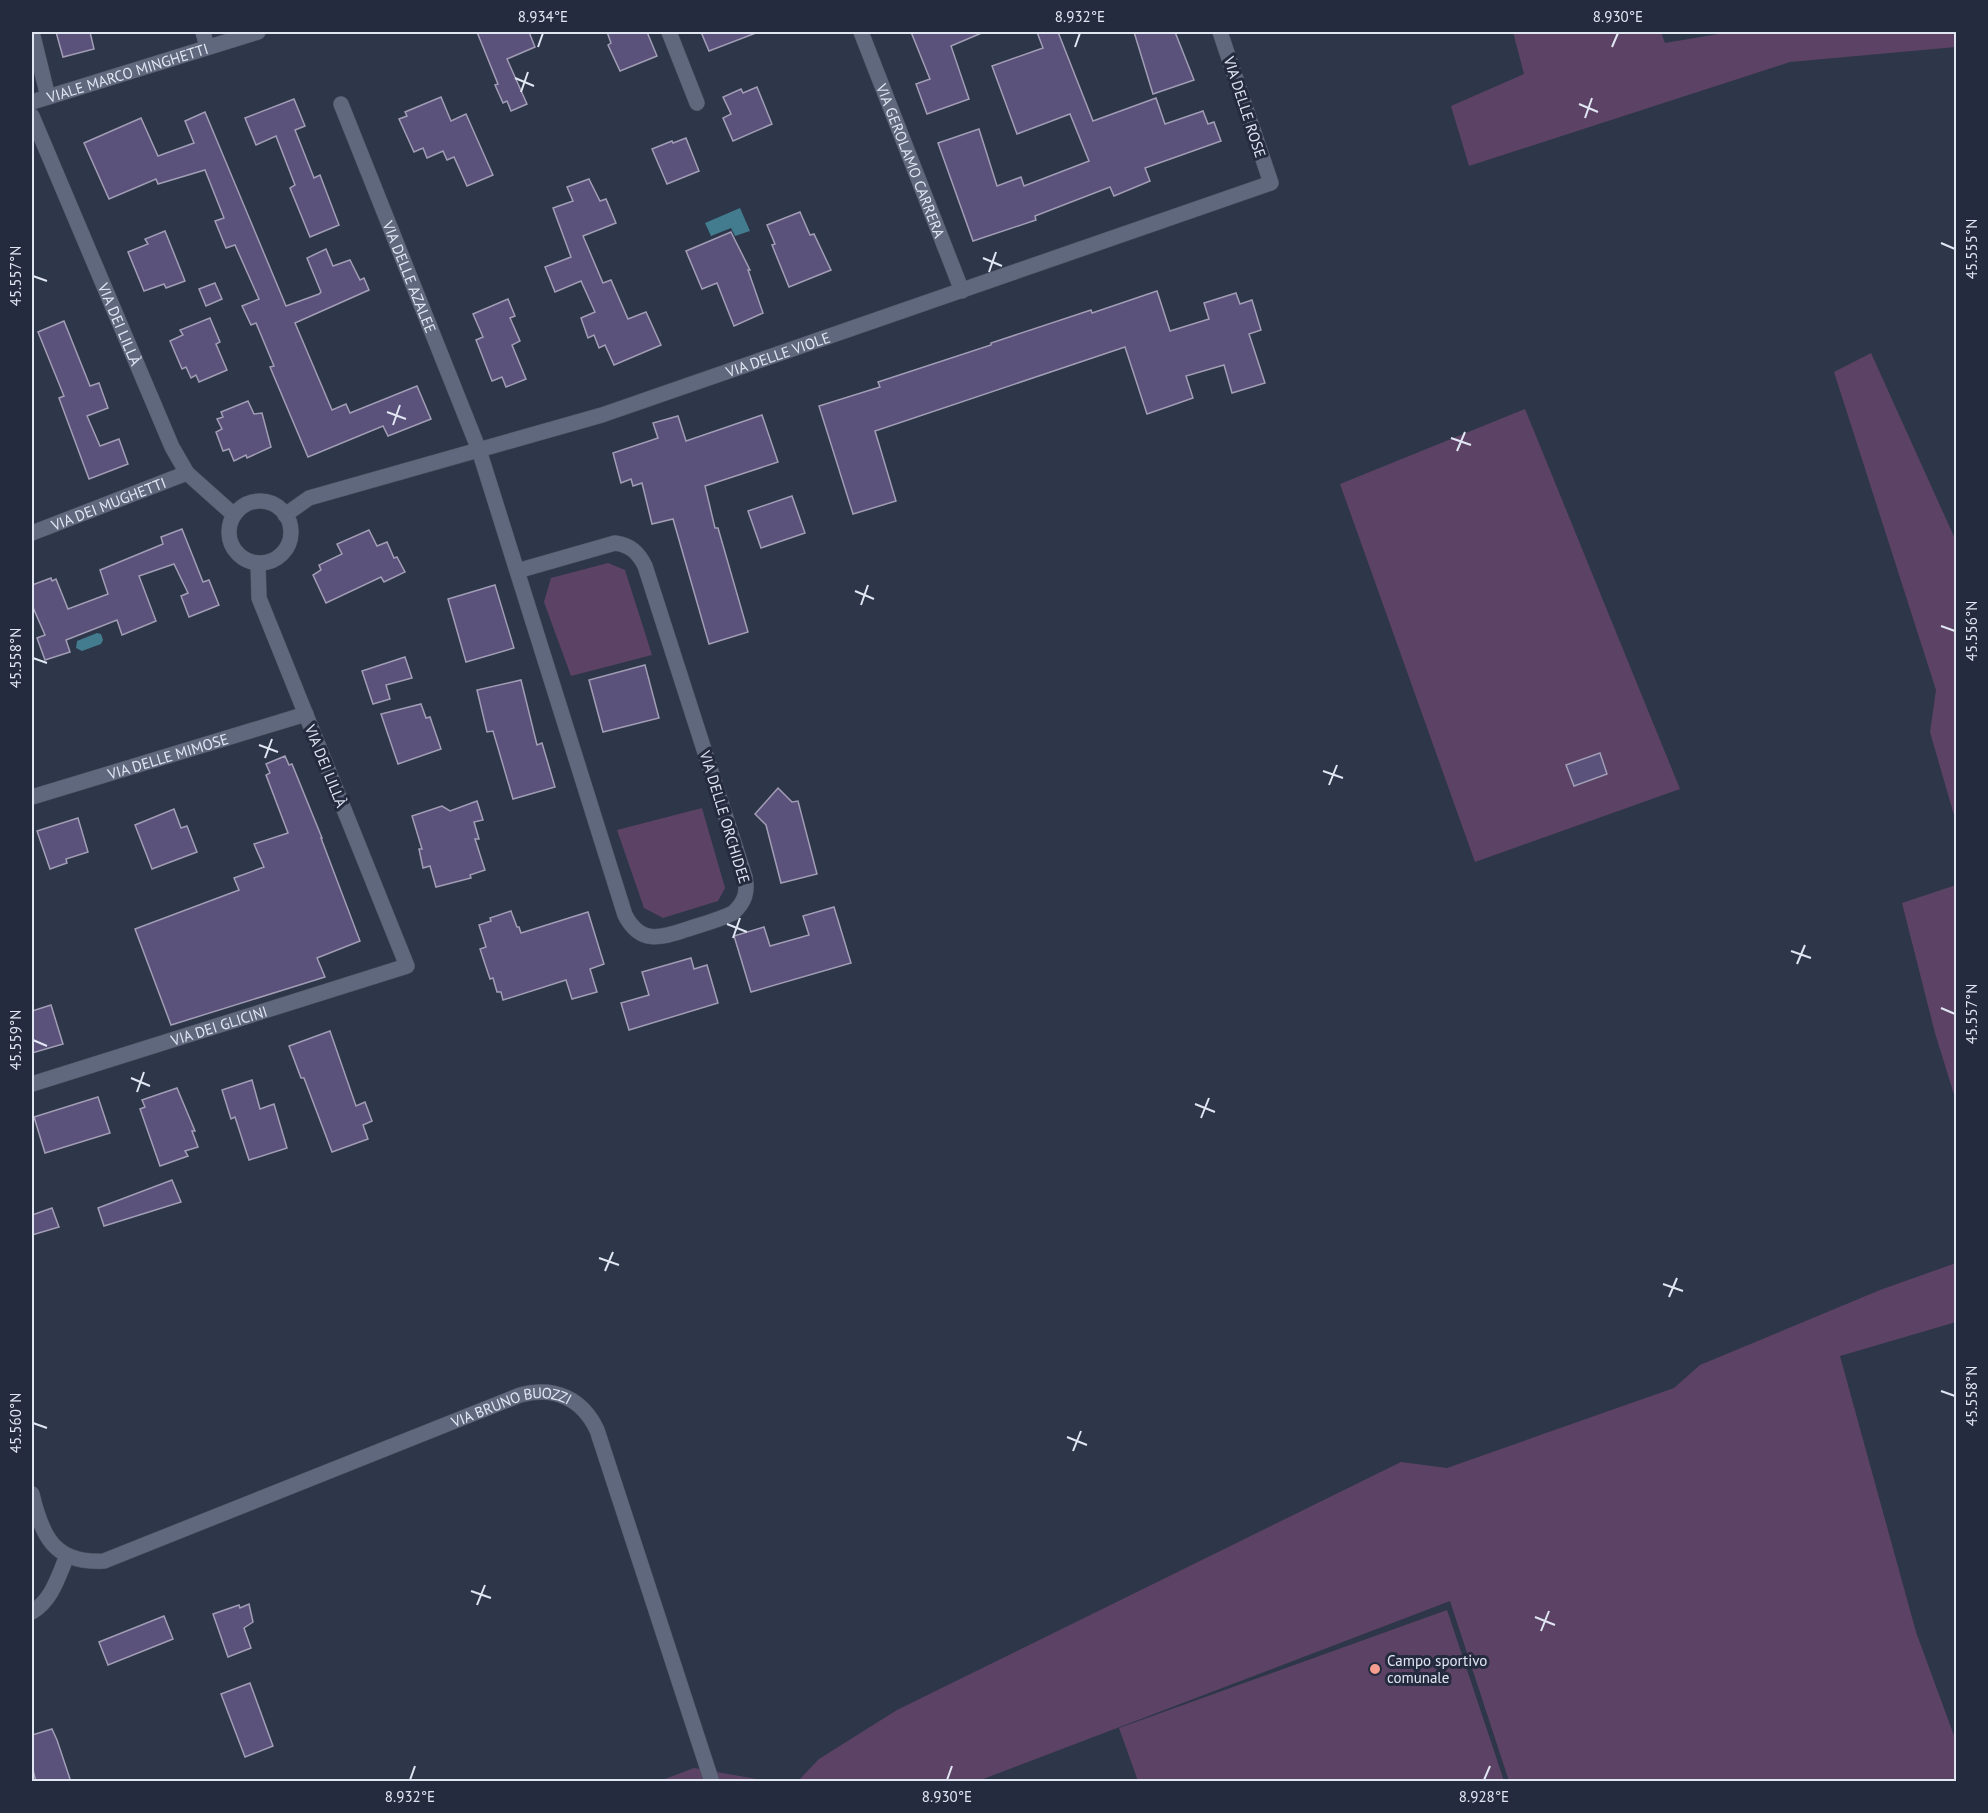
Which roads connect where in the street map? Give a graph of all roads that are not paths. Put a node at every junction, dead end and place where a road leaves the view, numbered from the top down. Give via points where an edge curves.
1 (203, 32) edge
2 (258, 32) edge
3 (669, 32) edge
4 (861, 32) edge
5 (1220, 32) edge
6 (32, 33) edge
7 (207, 47) junction
8 (48, 97) junction
9 (32, 102) edge
10 (697, 103) dead end
11 (341, 104) dead end
12 (32, 116) edge
13 (1270, 183) joint
14 (962, 291) junction
15 (479, 450) junction
16 (188, 473) junction
17 (234, 515) junction
18 (285, 515) junction
19 (32, 533) edge
20 (258, 563) junction
21 (517, 571) junction
22 (306, 714) junction
23 (32, 797) edge
24 (407, 966) joint
25 (32, 1084) edge
26 (32, 1494) edge
27 (67, 1556) junction
28 (32, 1612) edge
29 (712, 1782) edge

1 - 7 street
2 - 7 street, VIALE MARCO MINGHETTI
3 - 10 street
4 - 14 street, VIA GEROLAMO CARRERA
5 - 13 street, VIA DELLE ROSE
6 - 8 street
7 - 8 street, VIALE MARCO MINGHETTI
8 - 9 street, VIALE MARCO MINGHETTI
11 - 15 street, VIA DELLE AZALEE
12 - 16 street, VIA DEI LILLÀ via 172,447
13 - 14 street, VIA DELLE VIOLE
14 - 15 street, VIA DELLE VIOLE via 602,415
15 - 18 street, VIA DELLE VIOLE via 309,498
15 - 21 street, VIA DELLE ORCHIDEE
16 - 17 street, VIA DEI LILLÀ
16 - 19 street, VIA DEI MUGHETTI
17 - 18 street via 250,503 260,502 270,503
17 - 20 street via 230,542 241,557
18 - 20 street via 291,534 284,552
20 - 22 street, VIA DEI LILLÀ via 259,598
21 - 21 street, VIA DELLE ORCHIDEE via 630,924 656,938 733,913 745,897 745,877 641,556 615,543
22 - 23 street, VIA DELLE MIMOSE
22 - 24 street, VIA DEI LILLÀ
24 - 25 street, VIA DEI GLICINI
26 - 27 street via 48,1540
27 - 28 street via 49,1596
27 - 29 street, VIA BRUNO BUOZZI via 91,1562 115,1558 520,1395 543,1391 566,1396 585,1410 597,1430

